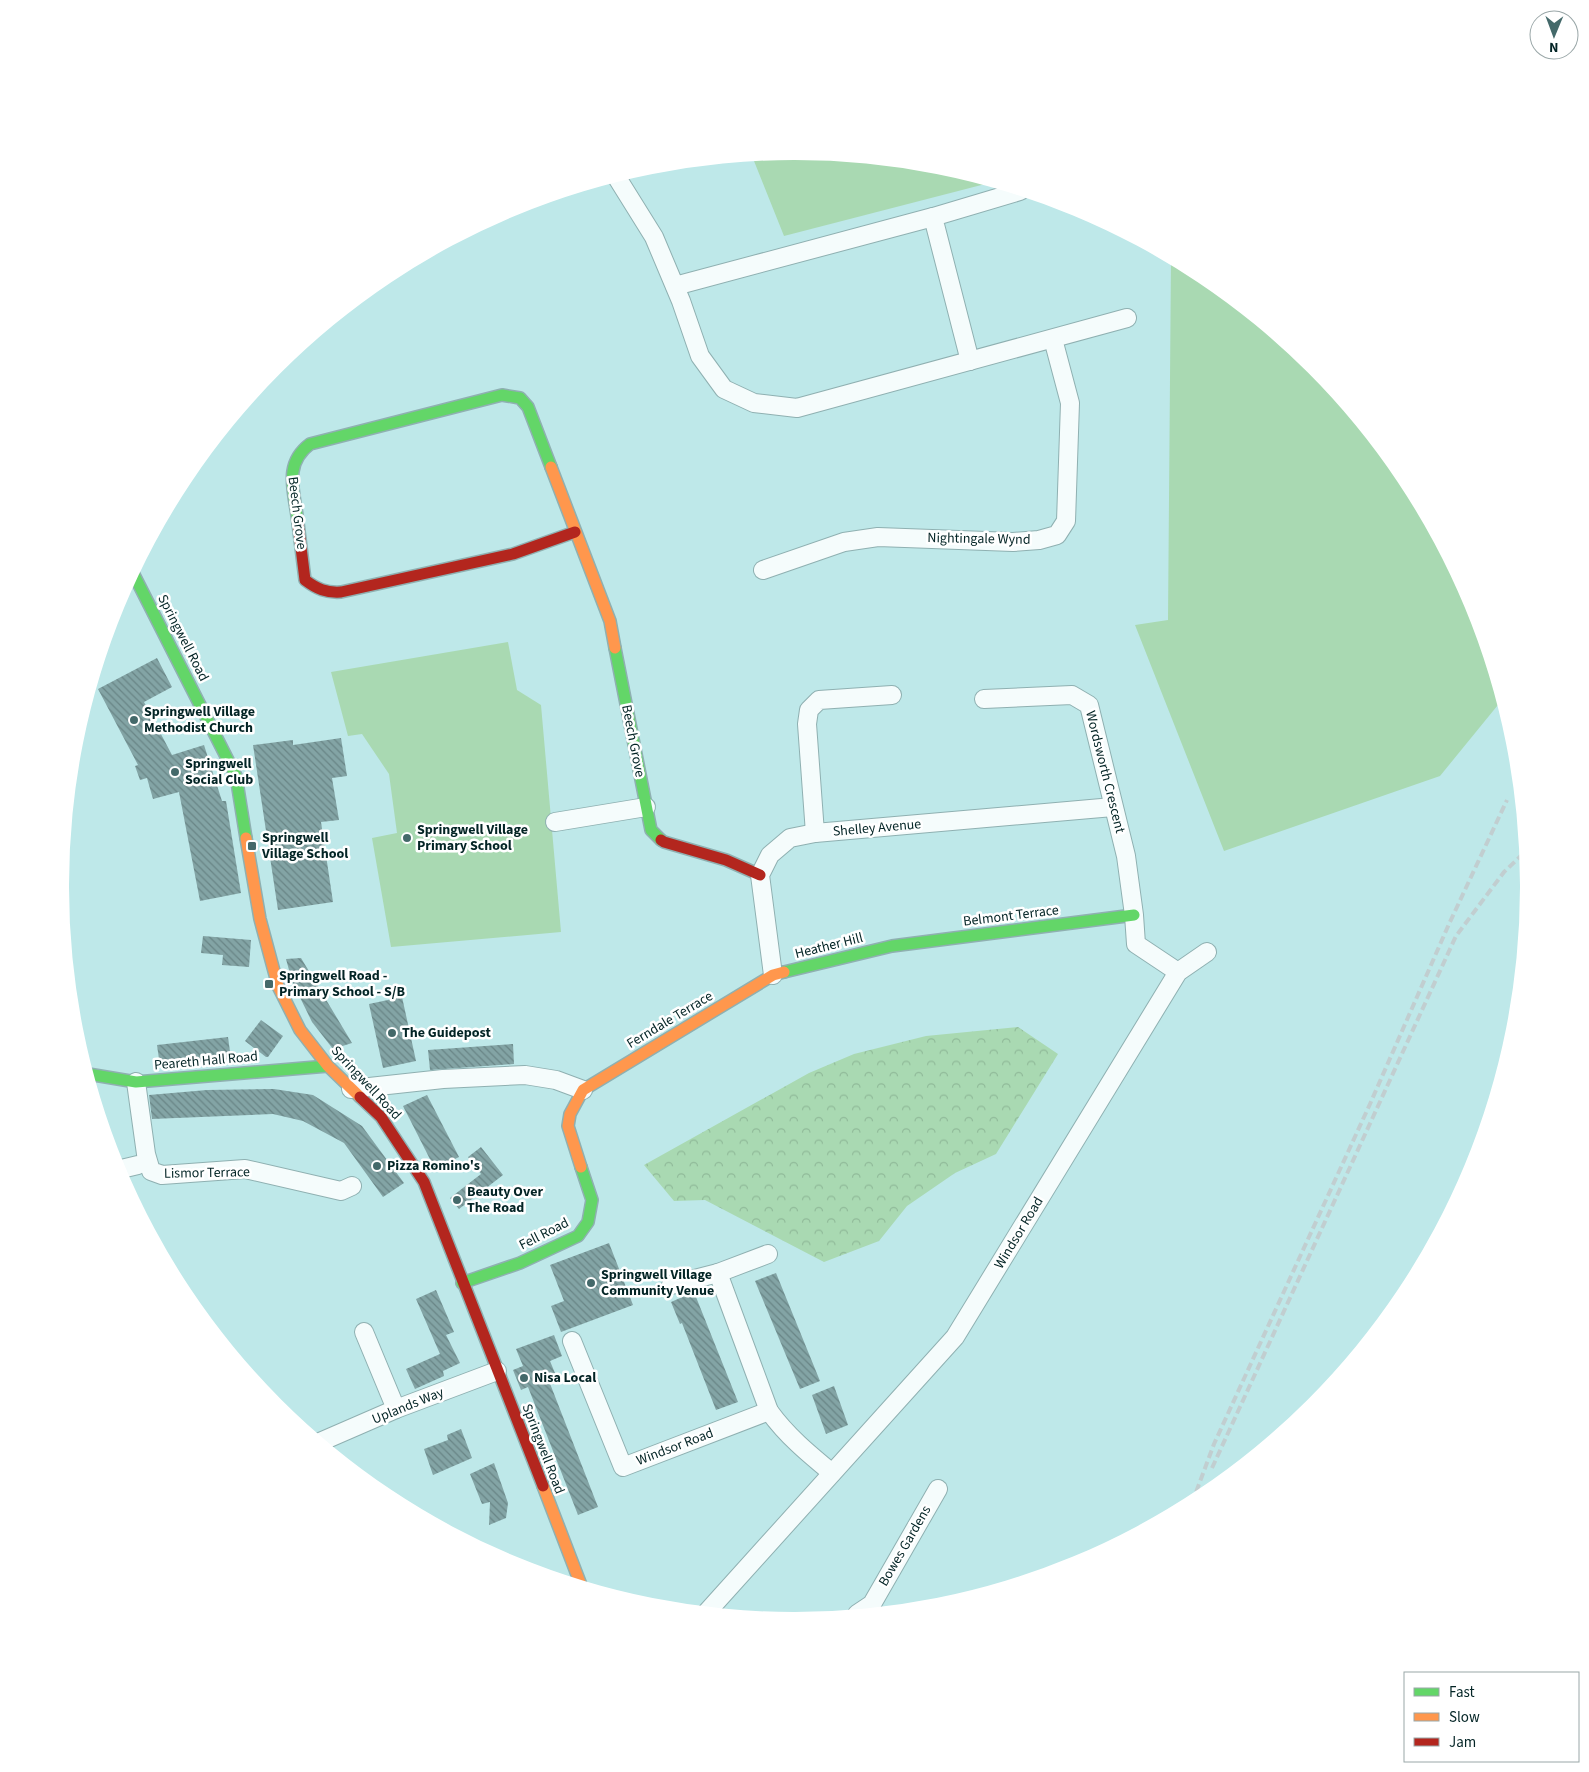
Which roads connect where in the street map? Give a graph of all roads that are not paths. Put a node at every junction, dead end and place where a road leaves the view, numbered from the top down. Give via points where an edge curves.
1 (620, 182) edge
2 (1009, 193) edge
3 (933, 217) junction
4 (675, 286) junction
5 (1127, 318) dead end
6 (1053, 339) junction
7 (970, 361) junction
8 (575, 532) junction
9 (763, 570) dead end
10 (137, 580) edge
11 (892, 695) dead end
12 (984, 699) dead end
13 (646, 807) junction
14 (1114, 807) junction
15 (554, 822) dead end
16 (815, 833) junction
17 (760, 875) junction
18 (1134, 916) junction
19 (892, 946) joint
20 (1207, 952) dead end
21 (1178, 972) junction
22 (773, 975) junction
23 (328, 1066) junction
24 (93, 1075) edge
25 (136, 1082) junction
26 (351, 1089) junction
27 (583, 1090) junction
28 (138, 1165) dead end
29 (126, 1168) edge
30 (352, 1186) dead end
31 (768, 1254) dead end
32 (718, 1273) junction
33 (462, 1283) junction
34 (671, 1285) dead end
35 (364, 1332) dead end
36 (572, 1341) dead end
37 (497, 1371) junction
38 (396, 1410) junction
39 (770, 1411) junction
40 (325, 1440) edge
41 (832, 1473) junction
42 (938, 1489) dead end
43 (577, 1578) edge
44 (712, 1607) edge
45 (875, 1608) edge

1 - 4 street via 654,237
2 - 3 street
3 - 4 street
3 - 7 street
4 - 7 street via 700,356 724,389 754,403 797,408
5 - 6 street
6 - 7 street
6 - 9 street, Nightingale Wynd via 1070,403 1066,521 1057,535 1012,542 878,536 844,542
8 - 8 street, Beech Grove via 528,407 520,398 502,395 310,444 295,458 292,470 305,580 327,593 512,554
8 - 13 street, Beech Grove via 610,622
10 - 23 street, Springwell Road via 236,776 260,919 278,986 300,1030
11 - 16 street via 819,700 809,710 807,724
12 - 14 street, Wordsworth Crescent via 1072,695 1089,705
13 - 15 street
13 - 17 street, Beech Grove via 651,830 664,842 726,860
14 - 16 street, Shelley Avenue
14 - 18 street, Wordsworth Crescent via 1126,856
16 - 17 street, Shelley Avenue via 790,838 770,855
17 - 22 street
18 - 19 street, Belmont Terrace
18 - 21 street via 1136,944
19 - 22 street, Heather Hill
20 - 21 street, Windsor Road
21 - 41 street, Windsor Road via 955,1337
22 - 27 street, Ferndale Terrace
23 - 25 street, Peareth Hall Road
23 - 26 street, Springwell Road
24 - 25 street, Peareth Hall Road
25 - 30 street, Lismor Terrace via 151,1172 162,1175 245,1169 341,1191
26 - 27 street via 443,1079 525,1075 556,1080
26 - 33 street, Springwell Road via 381,1117 424,1182
27 - 33 street, Fell Road via 570,1114 568,1126 592,1200 588,1222 578,1236 554,1248
28 - 29 street
31 - 32 street
32 - 34 street
32 - 39 street
33 - 37 street, Springwell Road
35 - 38 street
36 - 39 street, Windsor Road via 623,1467
37 - 38 street, Uplands Way
37 - 43 street, Springwell Road
38 - 40 street, Uplands Way
39 - 41 street via 798,1445
41 - 44 street, Windsor Road
42 - 45 street, Bowes Gardens

